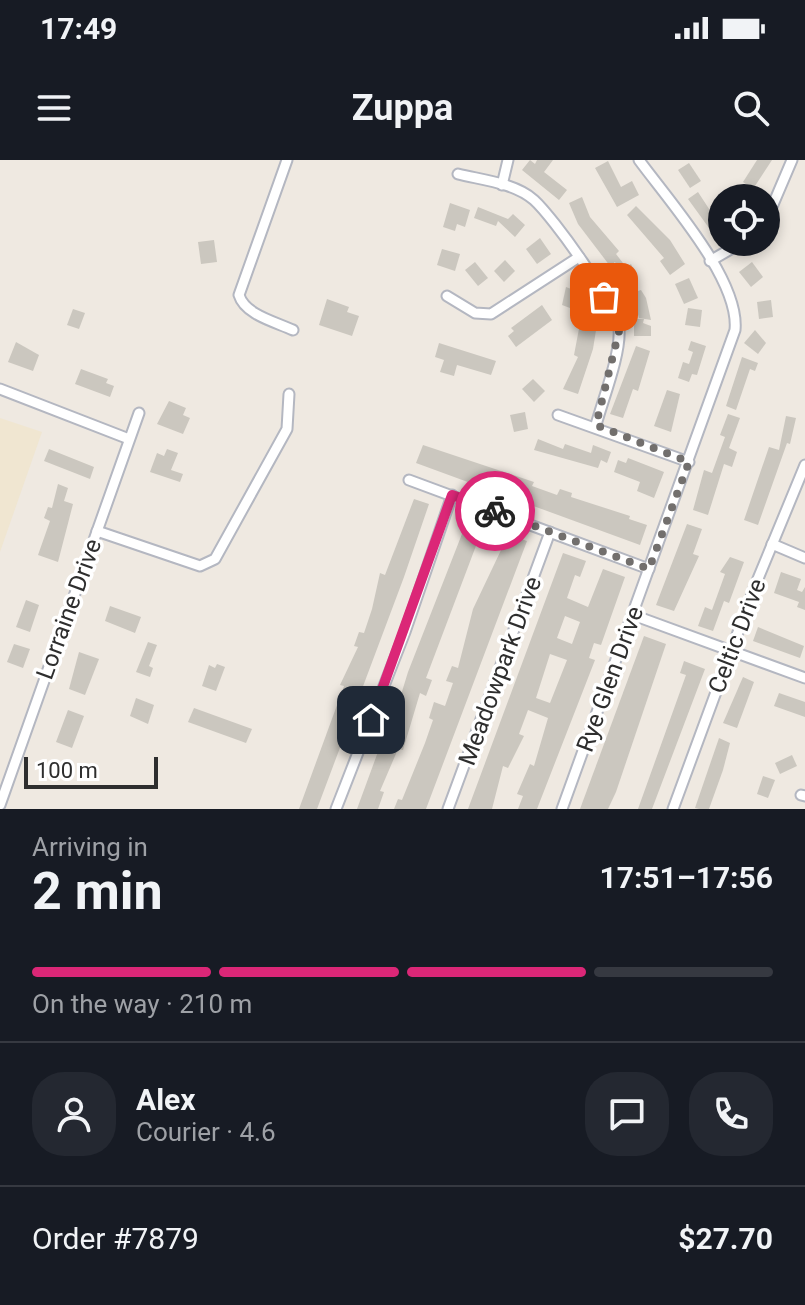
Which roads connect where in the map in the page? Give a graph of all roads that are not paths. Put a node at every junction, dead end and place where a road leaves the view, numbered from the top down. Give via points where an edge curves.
1 (287, 160) edge
2 (508, 160) edge
3 (639, 160) edge
4 (792, 160) edge
5 (458, 174) dead end
6 (502, 185) junction
7 (780, 188) edge
8 (719, 256) edge
9 (579, 257) junction
10 (710, 261) junction
11 (447, 296) dead end
12 (293, 330) dead end
13 (0, 389) edge
14 (289, 394) dead end
15 (139, 413) dead end
16 (558, 415) dead end
17 (596, 425) junction
18 (129, 439) junction
19 (689, 462) junction
20 (805, 465) edge
21 (409, 480) dead end
22 (452, 495) junction
23 (97, 531) junction
24 (550, 532) junction
25 (772, 544) junction
26 (805, 558) edge
27 (649, 569) junction
28 (633, 615) junction
29 (732, 650) junction
30 (805, 678) edge
31 (0, 805) edge
32 (336, 809) edge
33 (448, 809) edge
34 (562, 809) edge
35 (673, 809) edge

1 - 12 street via 239,295 254,313
2 - 6 street
3 - 10 street, Rye Glen Drive
4 - 7 street
5 - 6 street
6 - 9 street via 534,199
8 - 10 street
9 - 11 street via 491,314 475,313
9 - 17 street via 617,317 619,331
10 - 19 street, Rye Glen Drive via 734,302 735,330
13 - 18 street
14 - 23 street via 287,429 235,529 207,565
15 - 18 street, Lorraine Drive
16 - 17 street
17 - 19 street
18 - 23 street, Lorraine Drive
19 - 27 street, Rye Glen Drive
20 - 25 street, Celtic Drive
21 - 22 street
22 - 24 street
22 - 32 street
23 - 31 street, Lorraine Drive
24 - 27 street
24 - 33 street, Meadowpark Drive
25 - 26 street
25 - 29 street, Celtic Drive
27 - 28 street, Rye Glen Drive
28 - 29 street
28 - 34 street, Rye Glen Drive
29 - 30 street
29 - 35 street, Celtic Drive

